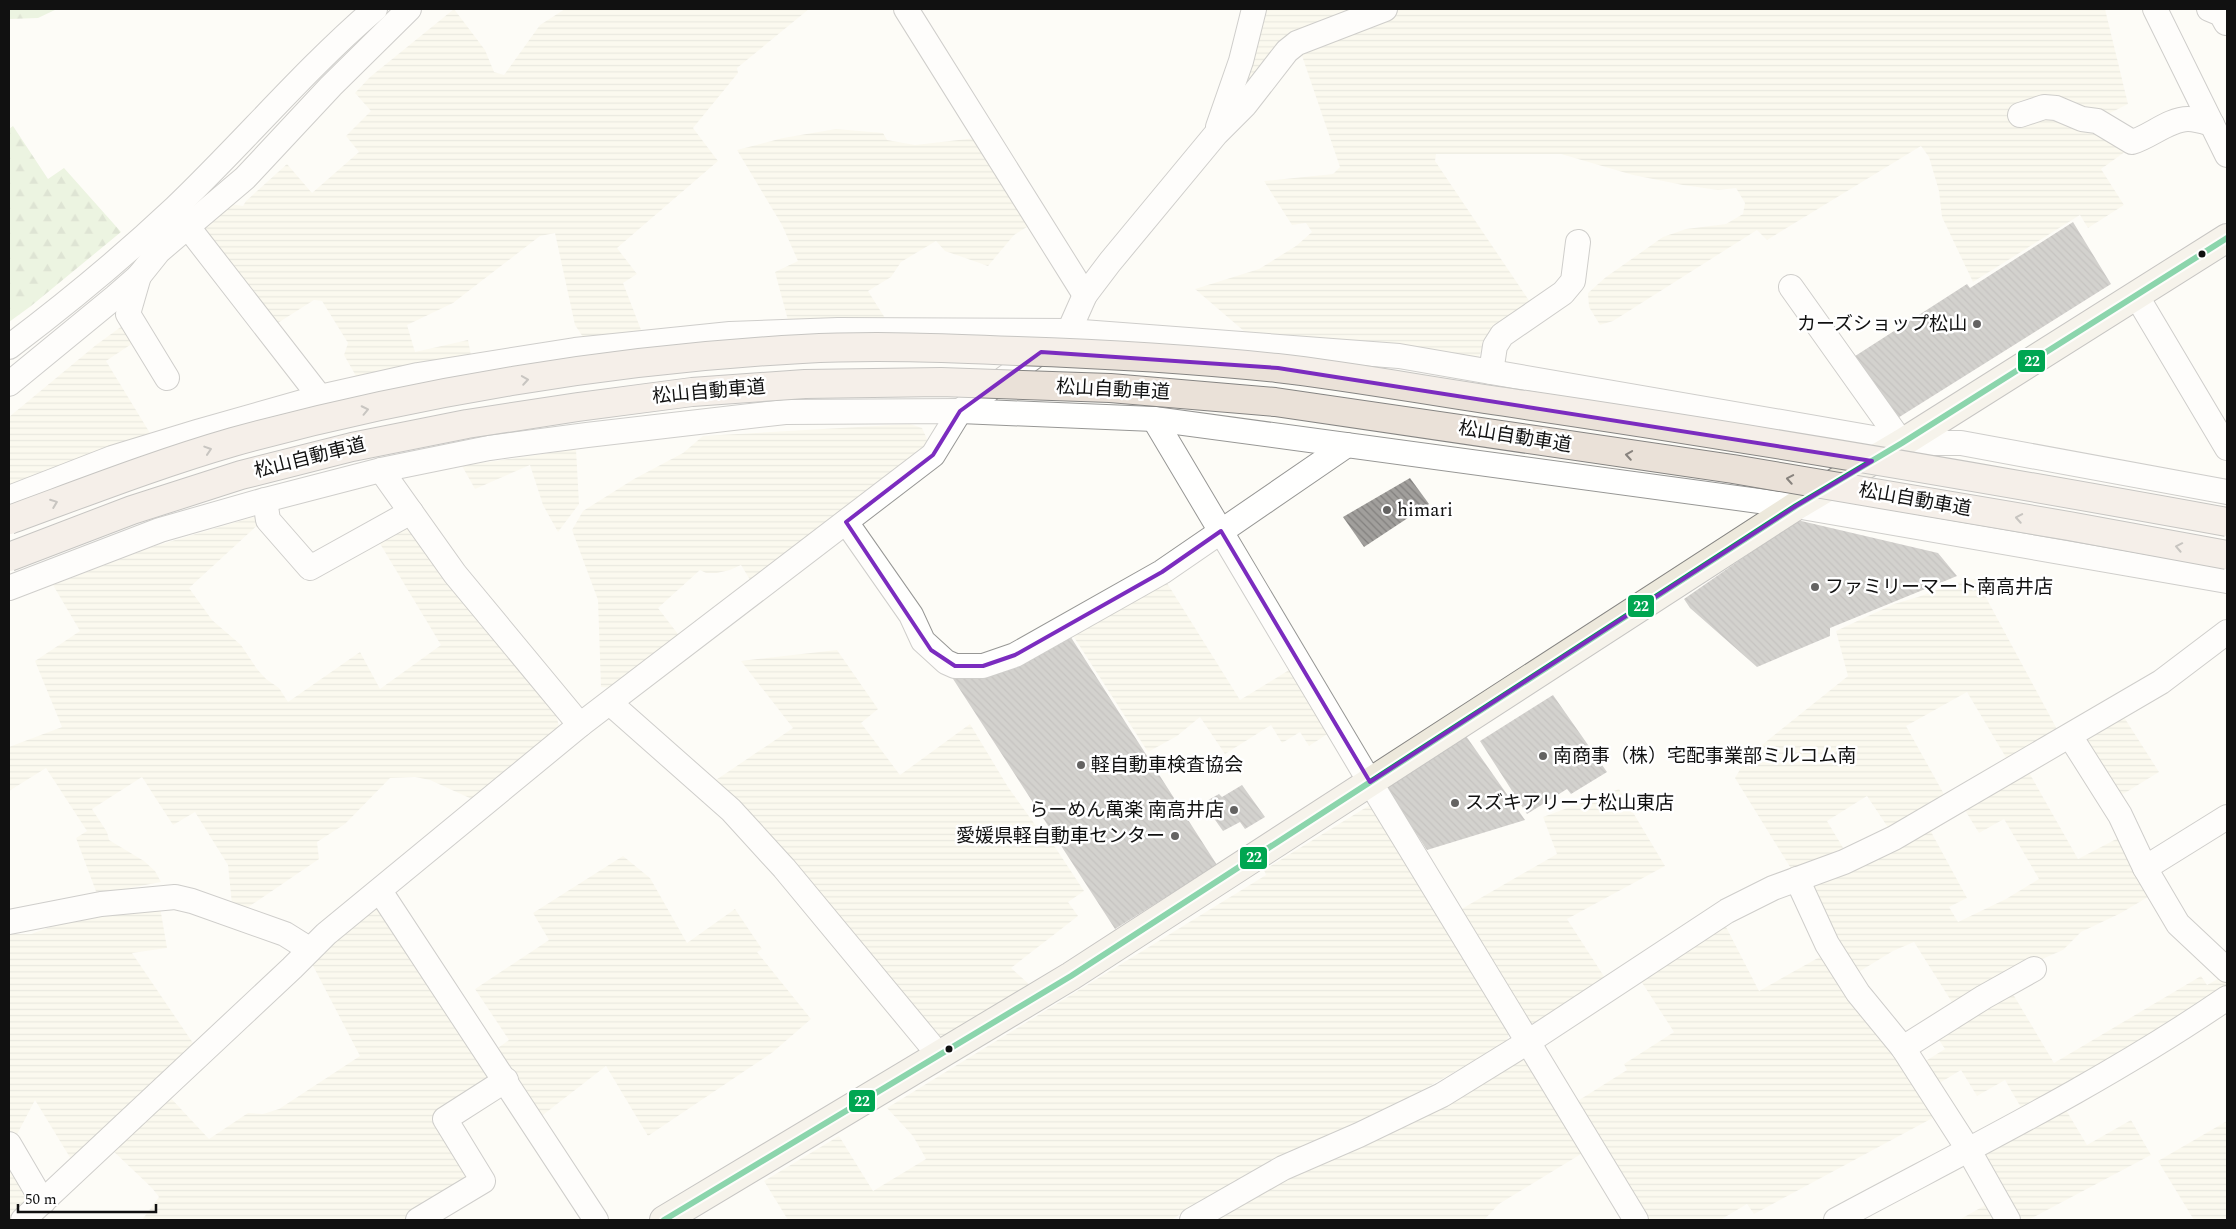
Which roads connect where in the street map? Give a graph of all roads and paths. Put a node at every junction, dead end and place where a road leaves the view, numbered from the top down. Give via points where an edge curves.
1 (374, 9) edge
2 (409, 9) edge
3 (906, 9) edge
4 (1254, 9) edge
5 (1385, 9) edge
6 (2155, 9) edge
7 (2020, 115) dead end
8 (2212, 124) junction
9 (1216, 134) junction
10 (2227, 155) edge
11 (188, 227) junction
12 (2227, 238) edge
13 (1578, 242) dead end
14 (139, 276) junction
15 (1791, 287) dead end
16 (1085, 295) junction
17 (2136, 295) junction
18 (1069, 331) junction
19 (9, 347) edge
20 (1491, 372) junction
21 (167, 378) dead end
22 (9, 384) edge
23 (320, 397) junction
24 (960, 411) junction
25 (1154, 418) junction
26 (1902, 443) junction
27 (1347, 445) junction
28 (2227, 448) edge
29 (381, 470) junction
30 (2227, 492) edge
31 (9, 498) edge
32 (265, 500) junction
33 (1796, 506) junction
34 (411, 512) junction
35 (9, 520) edge
36 (846, 522) junction
37 (2227, 522) edge
38 (1221, 531) junction
39 (9, 556) edge
40 (2227, 556) edge
41 (2227, 581) edge
42 (9, 588) edge
43 (2227, 632) edge
44 (610, 703) junction
45 (580, 725) junction
46 (2070, 736) junction
47 (1370, 782) junction
48 (2227, 817) edge
49 (2145, 868) junction
50 (1797, 879) junction
51 (380, 891) junction
52 (9, 922) edge
53 (309, 949) junction
54 (2034, 969) dead end
55 (2227, 970) edge
56 (2227, 998) edge
57 (1528, 1042) junction
58 (1903, 1048) junction
59 (939, 1055) junction
60 (506, 1080) junction
61 (9, 1144) edge
62 (1968, 1150) junction
63 (43, 1202) junction
64 (24, 1220) edge
65 (418, 1220) edge
66 (596, 1220) edge
67 (664, 1220) edge
68 (1192, 1220) edge
69 (1636, 1220) edge
70 (1836, 1220) edge
71 (2008, 1220) edge

1 - 19 street via 175,208
2 - 11 street via 245,178
3 - 16 street
4 - 9 street via 1241,61
5 - 9 street via 1297,43
6 - 8 street
7 - 8 street via 2044,107 2056,108 2082,119 2097,121 2132,142 2187,119
8 - 10 street
9 - 16 street
11 - 14 street via 159,251
11 - 23 street
12 - 17 main road
13 - 20 street via 1573,281 1563,293 1502,335 1495,346
14 - 21 street via 128,314
14 - 22 street
15 - 26 street
16 - 18 street
17 - 26 main road
17 - 28 street
18 - 20 street via 1399,356
18 - 23 street via 838,330 730,334 556,353 418,375
18 - 24 street
20 - 26 street
23 - 31 street via 112,458
24 - 25 street
24 - 29 street via 785,412 490,448
24 - 36 street via 934,455
25 - 27 street
25 - 38 street
26 - 30 street via 1962,443
26 - 33 main road
27 - 33 street
27 - 38 street
29 - 32 street
29 - 34 street
32 - 34 street via 268,520 310,568
32 - 42 street via 160,530
33 - 41 street
33 - 47 main road
34 - 45 street via 455,574
35 -> 37 highway, 松山自動車道, bridge via 121,478 232,443 345,414 461,391 689,358 806,349 941,348 1111,355 1278,368 1643,422
36 - 38 street via 911,615 923,641 955,666 984,666 1016,655 1162,572
36 - 44 street
38 - 47 street
40 -> 39 highway, 松山自動車道, bridge via 1733,469 1275,402 1110,388 941,382 805,384 692,392 467,424 352,447 241,475 132,510
43 - 46 street via 2161,682
44 - 45 street
44 - 59 street via 731,810 784,868
45 - 51 street
46 - 49 street via 2120,815
46 - 50 street via 1894,838 1844,862
47 - 57 street
47 - 59 main road via 1071,976
48 - 49 street
49 - 55 street via 2178,924
50 - 57 street via 1727,911
50 - 58 street via 1827,944 1858,993
51 - 53 street
51 - 60 street
52 - 53 street via 101,904 175,897 285,934
53 - 63 street
54 - 58 street
56 - 62 street via 2108,1074
57 - 68 street via 1442,1095 1283,1168
57 - 69 street
58 - 62 street
59 - 67 main road
60 - 65 street via 445,1119 483,1181
60 - 66 street
61 - 63 street
62 - 70 street
62 - 71 street
63 - 64 street

